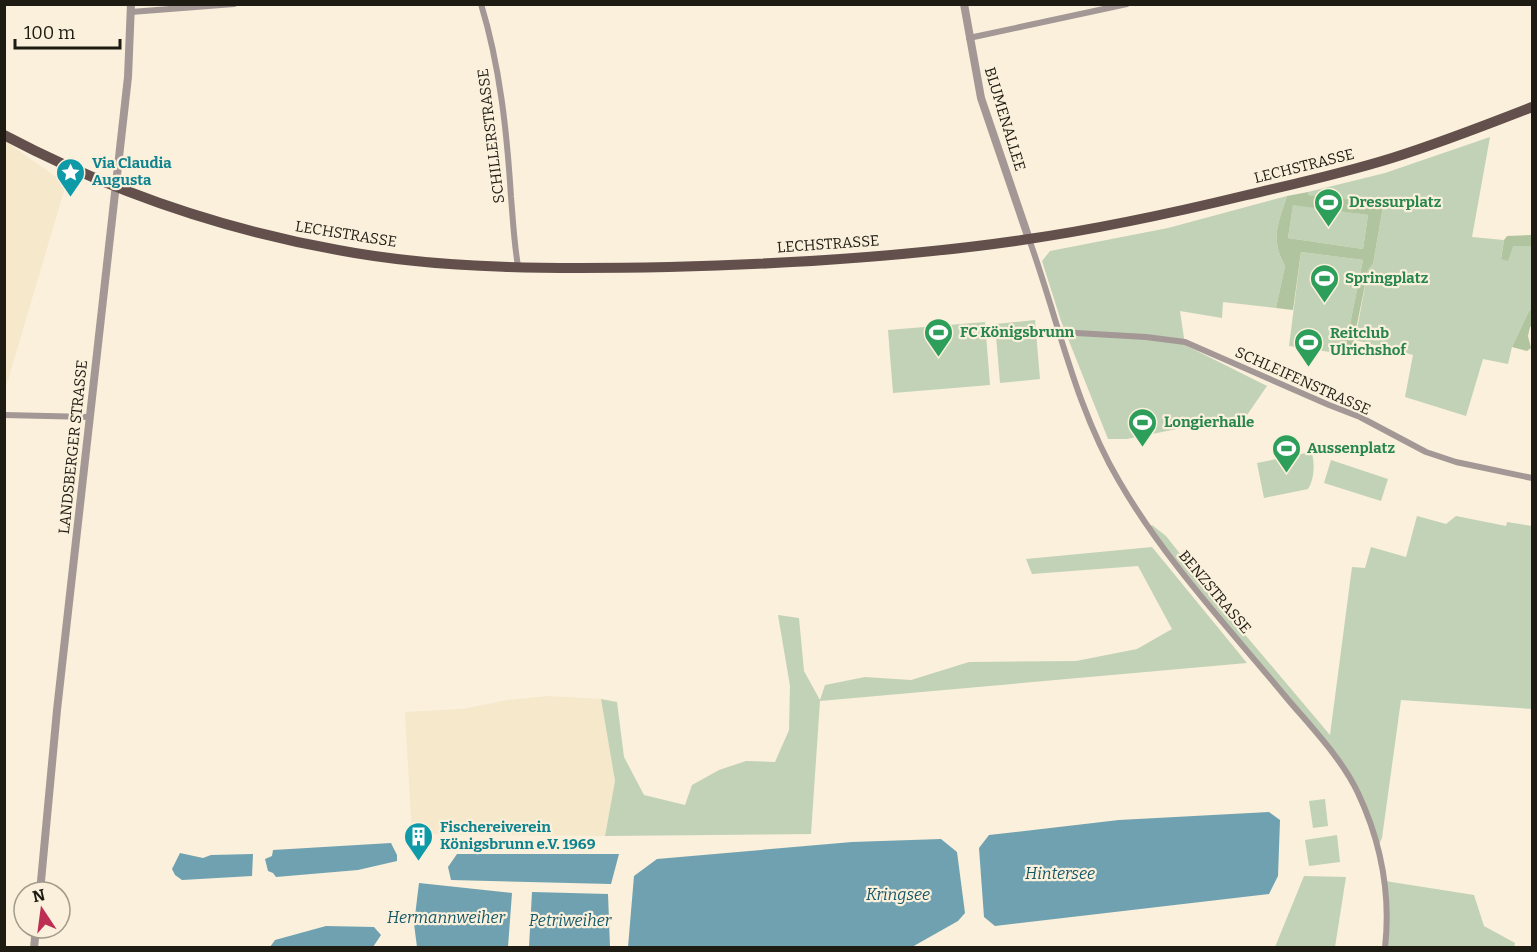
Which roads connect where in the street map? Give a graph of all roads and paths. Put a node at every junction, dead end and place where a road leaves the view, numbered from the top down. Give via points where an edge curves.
1 (234, 4) edge
2 (481, 4) edge
3 (964, 4) edge
4 (1127, 4) edge
5 (131, 8) edge
6 (969, 38) junction
7 (1533, 107) edge
8 (4, 135) edge
9 (116, 188) junction
10 (1029, 239) junction
11 (518, 266) junction
12 (1059, 332) junction
13 (4, 415) edge
14 (90, 417) junction
15 (1533, 478) edge
16 (41, 880) edge
17 (1384, 948) edge

1 - 5 street via 179,10
2 - 11 street, SCHILLERSTRASSE via 501,98
3 - 6 street, BLUMENALLEE
4 - 6 street
5 - 9 street, LANDSBERGER STRASSE
6 - 10 street, BLUMENALLEE via 981,98
7 - 10 main road, LECHSTRASSE via 1453,138 1344,172 1120,223
8 - 9 main road, LECHSTRASSE
9 - 11 main road, LECHSTRASSE via 211,221 341,251
9 - 14 street, LANDSBERGER STRASSE
10 - 11 main road, LECHSTRASSE via 786,263 609,268
10 - 12 street, BENZSTRASSE
12 - 15 street, SCHLEIFENSTRASSE via 1185,342 1360,417 1426,452
12 - 17 street, BENZSTRASSE via 1098,442 1145,522 1330,750 1357,791 1378,847 1385,880
13 - 14 street
14 - 16 street, LANDSBERGER STRASSE

